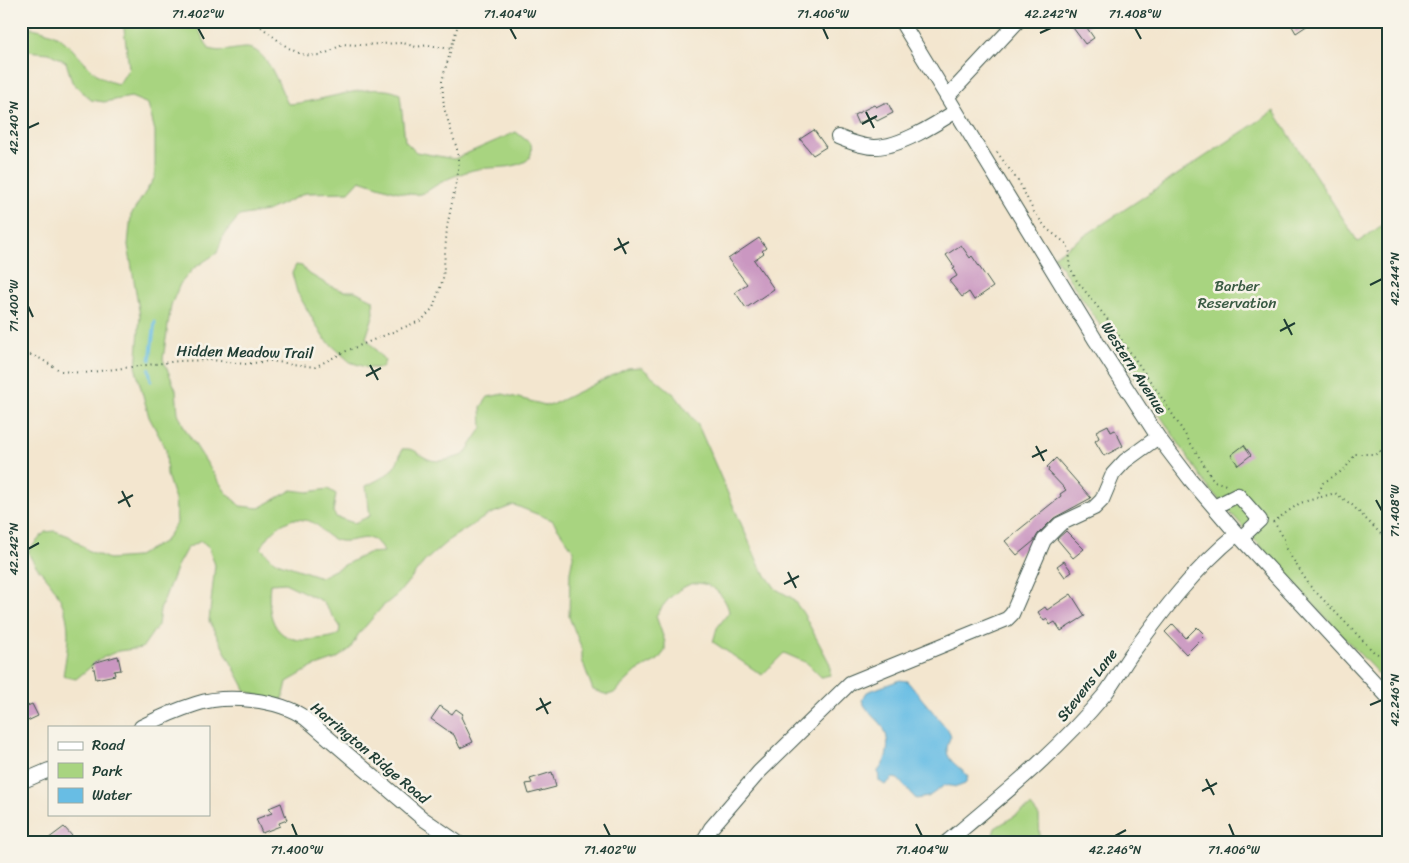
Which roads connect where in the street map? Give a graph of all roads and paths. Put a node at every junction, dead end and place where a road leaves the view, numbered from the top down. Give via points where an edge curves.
1 (253, 21) edge
2 (459, 21) edge
3 (901, 21) edge
4 (1018, 21) edge
5 (451, 49) junction
6 (947, 97) junction
7 (956, 111) junction
8 (838, 137) dead end
9 (992, 146) dead end
10 (21, 351) edge
11 (1158, 437) junction
12 (1388, 445) edge
13 (1230, 486) dead end
14 (1317, 498) junction
15 (1214, 507) junction
16 (1239, 536) junction
17 (1388, 541) edge
18 (1388, 660) edge
19 (1388, 697) edge
20 (144, 726) edge
21 (48, 770) edge
22 (21, 782) edge
23 (457, 842) edge
24 (703, 842) edge
25 (947, 842) edge

1 - 5 path via 283,45 299,54 311,56 330,53 342,44 403,42 416,47 428,45
2 - 5 path, Hidden Meadow Trail
3 - 6 street, Western Avenue
4 - 6 street
5 - 10 path, Hidden Meadow Trail via 442,81 444,108 459,168 447,227 443,279 433,308 422,320 315,367 270,361 245,364 211,360 69,372
6 - 7 street, Western Avenue
7 - 8 street via 933,126 877,147
7 - 11 street, Western Avenue
9 - 13 path via 1047,229 1067,244 1069,265 1077,281 1168,407 1214,481
11 - 15 street, Western Avenue
11 - 24 street via 1113,474 1102,500 1094,508 1060,524 1044,540 1017,606 1007,618 850,683 759,772
12 - 14 path via 1378,454 1355,454 1344,469 1323,483
14 - 17 path via 1335,493 1342,496
14 - 18 path via 1300,503 1273,522 1310,586 1374,652
15 - 16 street, Western Avenue
15 - 16 street, Stevens Lane via 1238,495 1260,520
16 - 19 street, Western Avenue
16 - 25 street, Stevens Lane via 1217,550 1187,582 1080,722 1054,749
20 - 23 street, Harrington Ridge Road via 197,703 237,700 282,706 305,718 422,818
21 - 22 street

